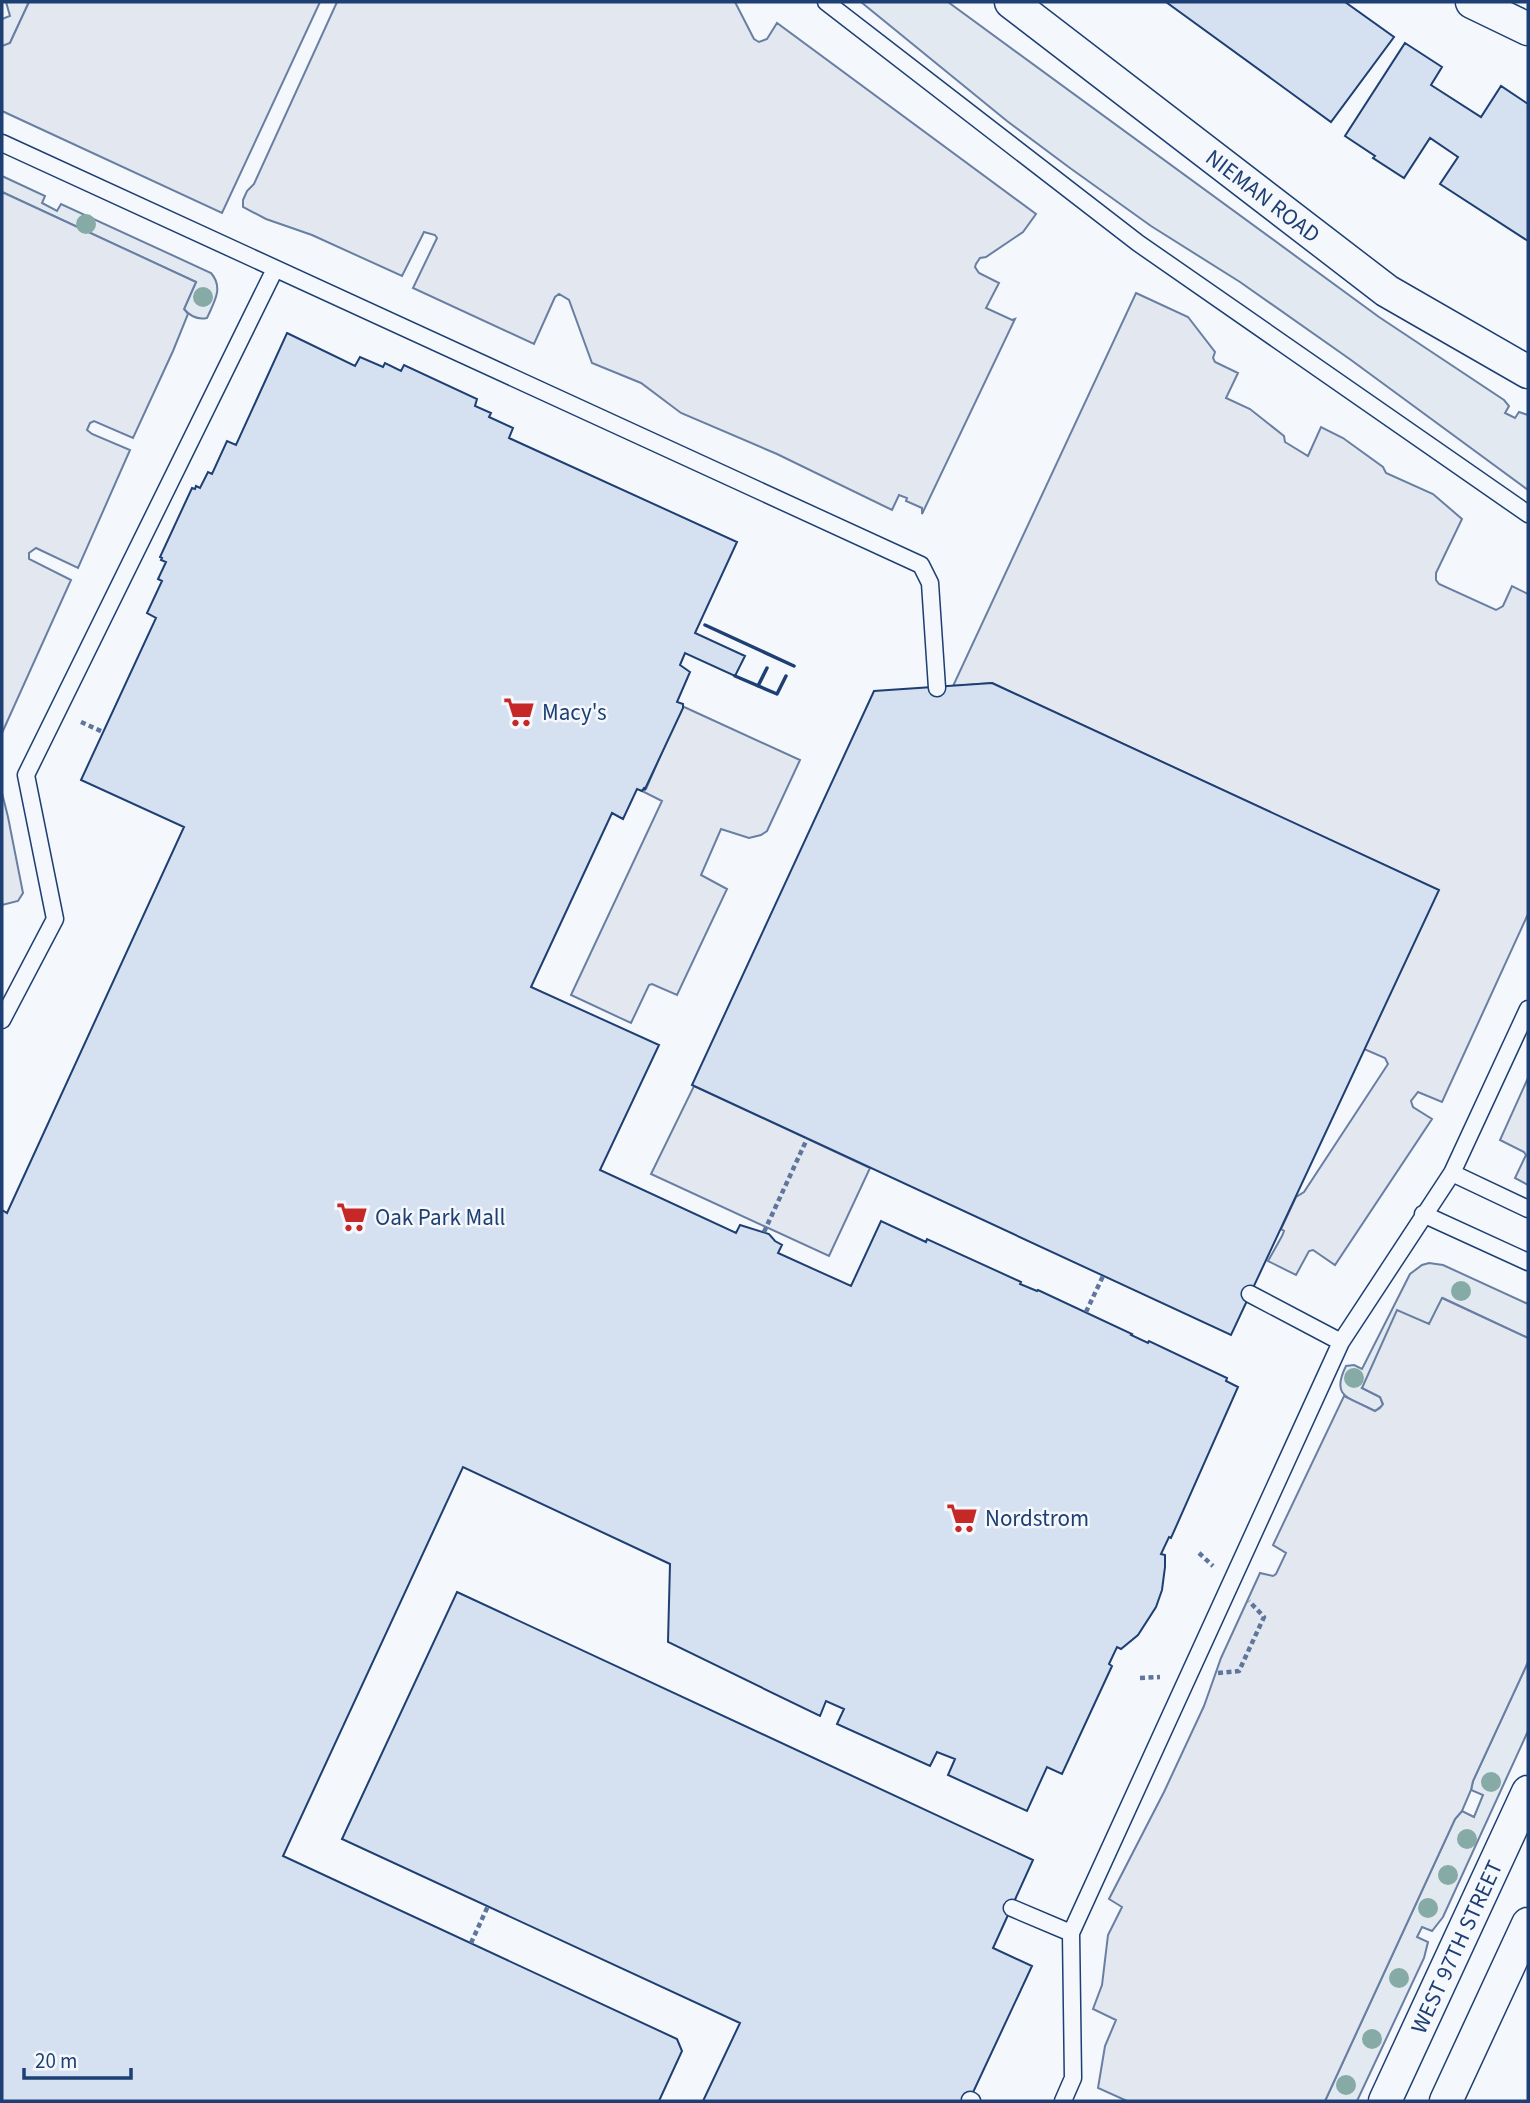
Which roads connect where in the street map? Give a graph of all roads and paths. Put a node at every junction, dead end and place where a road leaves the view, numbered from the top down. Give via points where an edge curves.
1 (826, 2) edge
2 (1011, 2) edge
3 (1472, 2) edge
4 (1528, 29) edge
5 (2, 143) edge
6 (275, 269) junction
7 (1524, 360) edge
8 (1528, 514) edge
9 (937, 688) dead end
10 (80, 721) dead end
11 (103, 732) dead end
12 (1528, 1009) edge
13 (2, 1020) edge
14 (807, 1139) dead end
15 (1452, 1173) junction
16 (1528, 1209) edge
17 (1423, 1214) junction
18 (764, 1232) dead end
19 (1528, 1262) edge
20 (1103, 1276) dead end
21 (1250, 1294) dead end
22 (1086, 1312) dead end
23 (1341, 1342) junction
24 (1528, 1792) edge
25 (488, 1906) dead end
26 (1012, 1908) dead end
27 (1528, 1924) edge
28 (1071, 1933) junction
29 (471, 1943) dead end
30 (1063, 2101) edge
31 (1385, 2101) edge
32 (1446, 2101) edge

1 - 8 lane via 1138,243
2 - 7 street, NIEMAN ROAD via 1387,291
3 - 4 street
5 - 6 lane
6 - 9 lane via 921,565 930,583
6 - 13 lane via 26,775 55,919
10 - 11 path
12 - 15 lane
14 - 18 path
15 - 16 lane
15 - 17 lane
17 - 19 lane
17 - 23 lane
20 - 22 path
21 - 23 lane
23 - 28 lane
24 - 31 street, WEST 97TH STREET
25 - 29 path
26 - 28 lane
27 - 32 street
28 - 30 lane via 1073,2078

